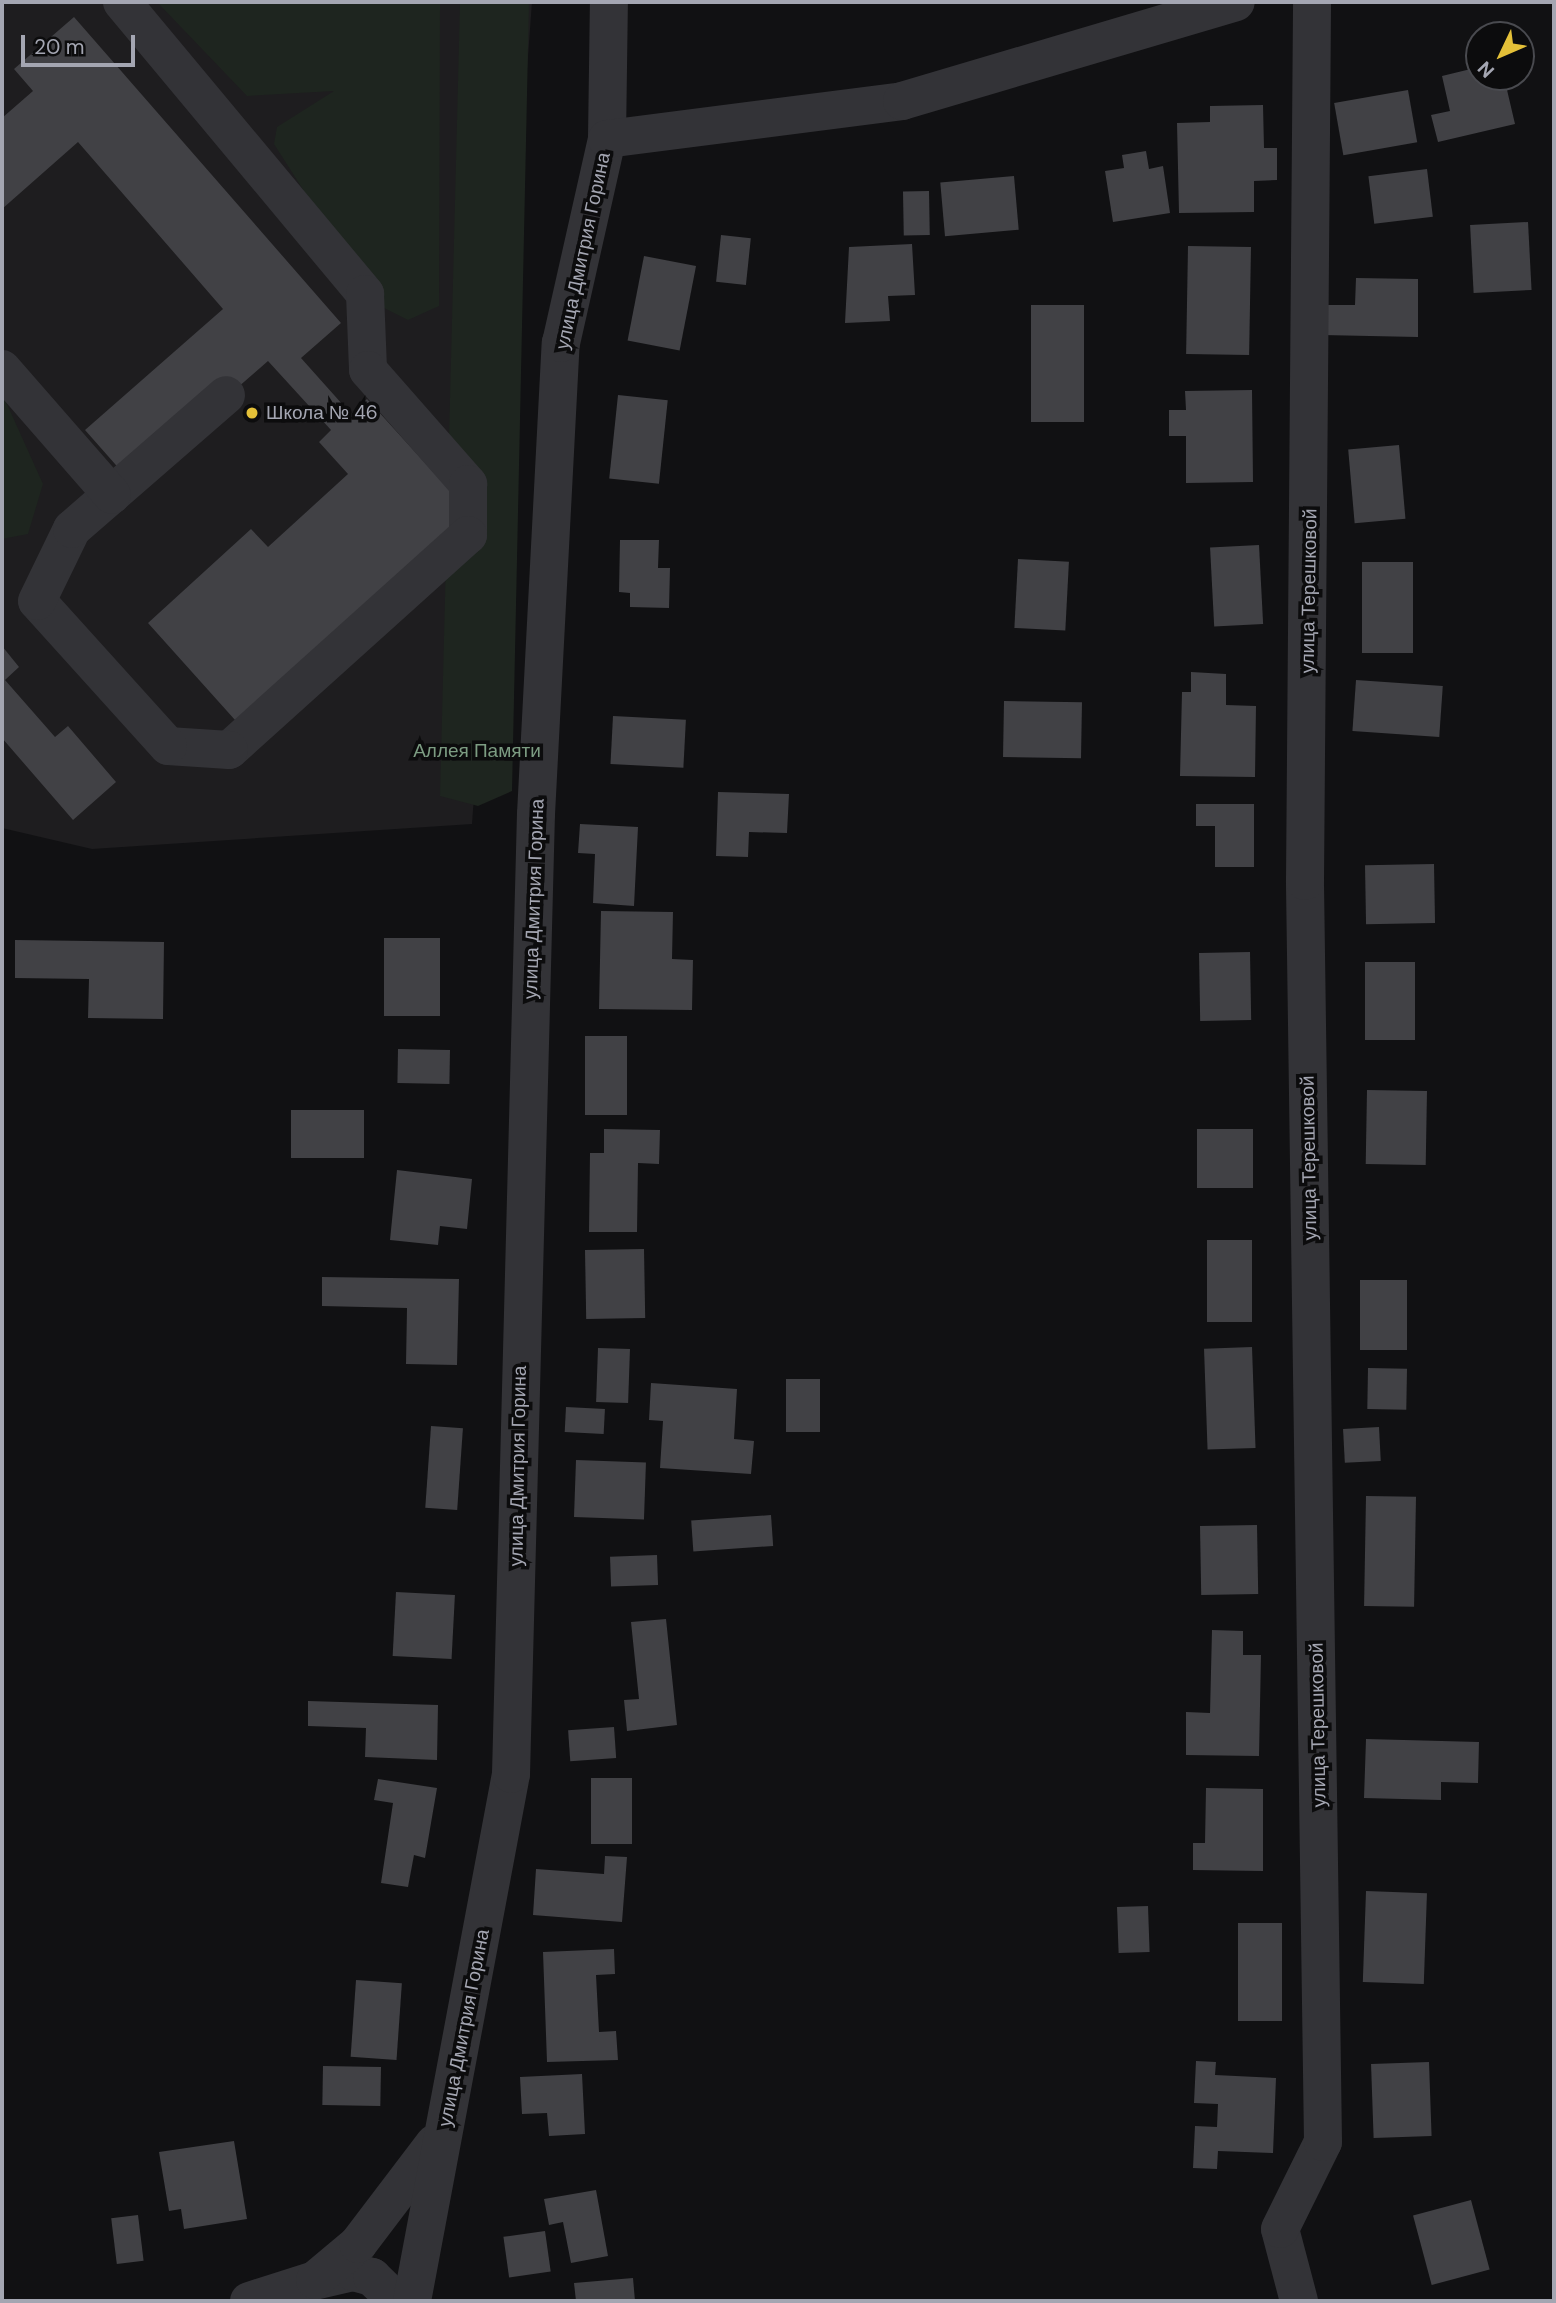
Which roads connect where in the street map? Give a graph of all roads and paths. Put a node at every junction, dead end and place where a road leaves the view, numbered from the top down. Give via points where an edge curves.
1 (122, 2) edge
2 (609, 2) edge
3 (1236, 2) edge
4 (1312, 2) edge
5 (607, 139) junction
6 (2, 369) edge
7 (226, 395) dead end
8 (112, 495) junction
9 (448, 2117) junction
10 (305, 2291) edge
11 (249, 2301) edge
12 (397, 2301) edge
13 (412, 2301) edge
14 (1298, 2301) edge

1 - 8 street via 365,294 368,370 468,484 468,535 229,751 168,746 37,601 72,529
2 - 5 street
3 - 5 street, улица Дмитрия Горина via 902,101
4 - 14 street, улица Терешковой via 1305,881 1323,2141 1280,2228
5 - 9 street, улица Дмитрия Горина via 561,342 536,814 511,1774
6 - 8 street
7 - 8 street
9 - 10 street via 390,2210
9 - 13 street, улица Дмитрия Горина
10 - 11 street
10 - 12 street via 353,2272 372,2277

